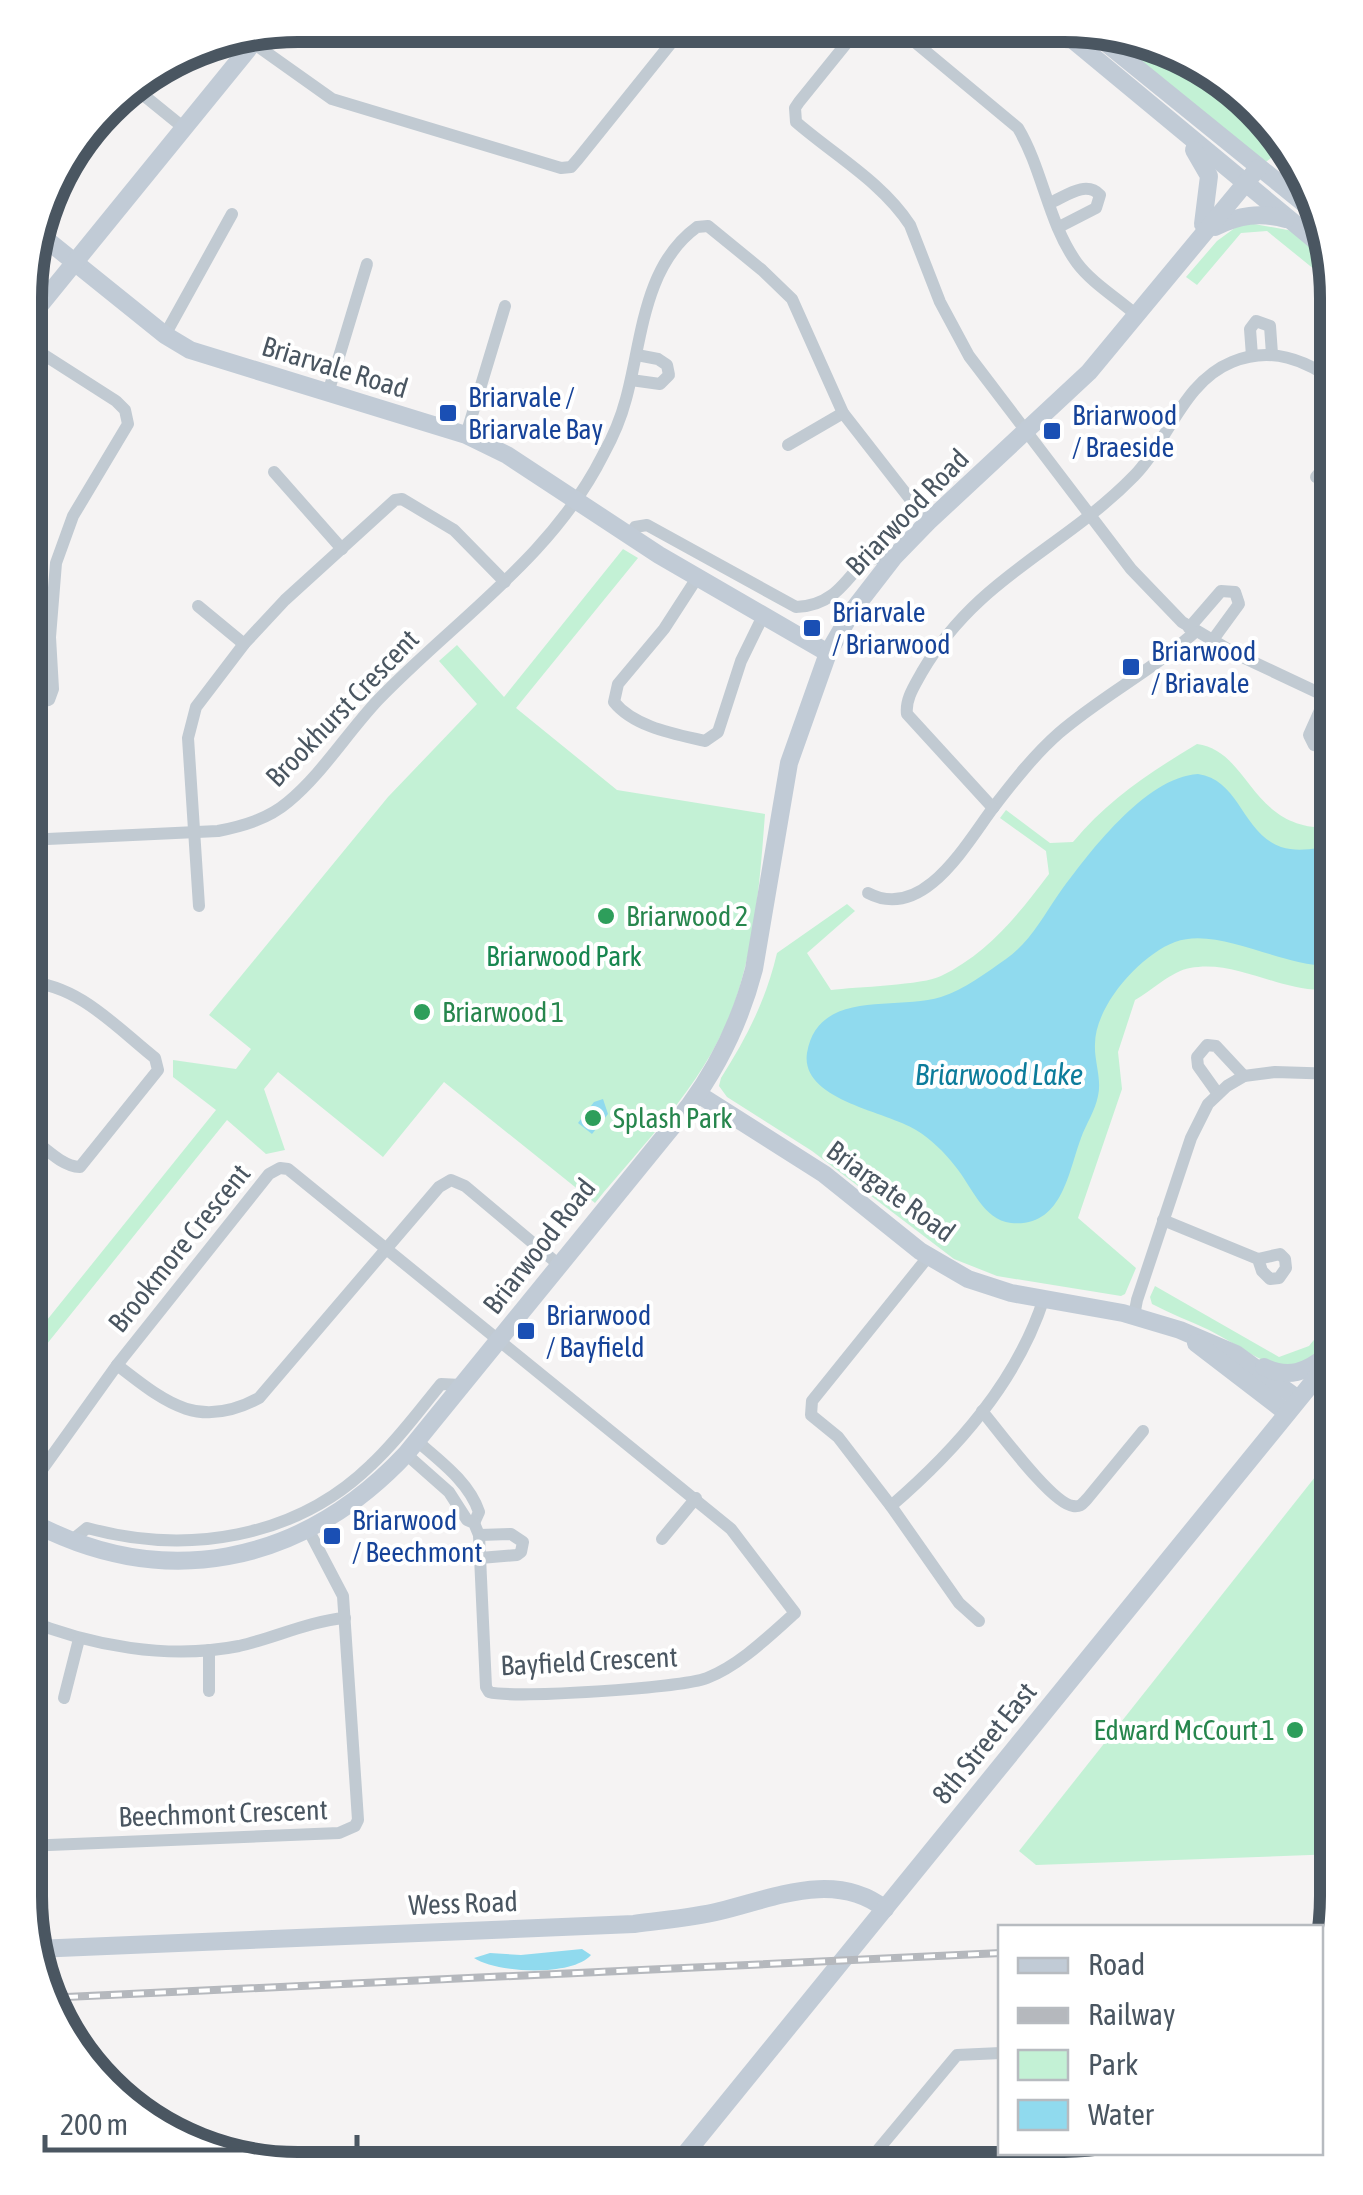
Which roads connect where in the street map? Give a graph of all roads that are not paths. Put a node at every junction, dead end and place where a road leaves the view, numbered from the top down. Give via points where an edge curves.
1 (673, 42) edge
2 (847, 42) edge
3 (915, 42) edge
4 (1076, 43) edge
5 (266, 45) edge
6 (250, 47) edge
7 (1111, 47) edge
8 (143, 96) edge
9 (1172, 124) junction
10 (184, 128) junction
11 (1254, 165) junction
12 (1241, 182) junction
13 (1302, 202) edge
14 (1050, 203) junction
15 (232, 214) dead end
16 (1294, 222) junction
17 (1059, 227) junction
18 (1206, 227) junction
19 (1313, 239) edge
20 (49, 242) edge
21 (74, 262) junction
22 (368, 264) dead end
23 (42, 301) edge
24 (505, 306) dead end
25 (1136, 314) junction
26 (165, 335) junction
27 (42, 354) edge
28 (1272, 354) junction
29 (637, 355) junction
30 (1252, 356) junction
31 (1320, 372) edge
32 (631, 380) junction
33 (328, 393) junction
34 (843, 414) junction
35 (1026, 432) junction
36 (466, 435) junction
37 (788, 445) dead end
38 (274, 472) dead end
39 (1320, 472) edge
40 (1316, 477) dead end
41 (576, 499) junction
42 (1089, 514) junction
43 (928, 522) junction
44 (630, 536) junction
45 (342, 549) junction
46 (894, 556) junction
47 (697, 578) junction
48 (506, 582) junction
49 (198, 606) dead end
50 (763, 616) junction
51 (1192, 630) junction
52 (1212, 641) junction
53 (244, 644) junction
54 (828, 653) junction
55 (1320, 693) edge
56 (42, 702) edge
57 (1320, 718) edge
58 (1320, 746) edge
59 (993, 808) junction
60 (194, 833) junction
61 (42, 839) edge
62 (868, 893) dead end
63 (199, 906) dead end
64 (42, 983) edge
65 (1320, 1073) edge
66 (1244, 1076) junction
67 (698, 1094) junction
68 (1218, 1094) junction
69 (42, 1146) edge
70 (1163, 1220) junction
71 (385, 1248) junction
72 (928, 1257) junction
73 (1258, 1259) dead end
74 (558, 1264) junction
75 (1044, 1298) junction
76 (1134, 1316) junction
77 (1180, 1330) junction
78 (499, 1341) junction
79 (1236, 1354) junction
80 (1320, 1360) edge
81 (117, 1365) junction
82 (1320, 1371) edge
83 (462, 1385) junction
84 (1292, 1406) junction
85 (982, 1411) junction
86 (1143, 1431) dead end
87 (411, 1447) junction
88 (42, 1470) edge
89 (696, 1498) junction
90 (890, 1506) junction
91 (42, 1526) edge
92 (476, 1530) junction
93 (309, 1531) junction
94 (662, 1539) dead end
95 (71, 1541) junction
96 (480, 1558) junction
97 (345, 1618) junction
98 (979, 1621) dead end
99 (42, 1625) edge
100 (79, 1639) junction
101 (209, 1650) junction
102 (210, 1691) dead end
103 (64, 1698) dead end
104 (42, 1845) edge
105 (886, 1908) junction
106 (47, 1948) edge
107 (998, 2053) edge
108 (688, 2152) edge
109 (877, 2152) edge

1 - 5 street via 578,160 561,168 332,99
2 - 35 street via 795,108 796,122 902,212 953,329
3 - 14 street via 1010,119 1028,145
4 - 9 street
6 - 10 street
7 - 11 street
8 - 10 street
9 - 12 street
9 - 18 street via 1207,168
10 - 21 street
11 - 12 street, Briarwood Road
11 - 13 street
12 - 16 street
12 - 18 street, Briarwood Road
14 - 17 street
14 - 17 street via 1086,187 1100,195 1096,208
15 - 26 street
16 - 18 street via 1264,214
16 - 19 street
17 - 25 street via 1079,266
18 - 25 street, Briarwood Road
20 - 21 street, Briarvale Road
21 - 23 street
21 - 26 street, Briarvale Road
22 - 33 street
24 - 36 street
25 - 35 street, Briarwood Road via 1089,372
26 - 33 street, Briarvale Road via 212,359
27 - 56 street via 116,402 128,424 64,536 53,590 54,690
28 - 30 street
28 - 30 street via 1270,326 1256,321 1250,329
28 - 31 street
29 - 32 street, Brookhurst Crescent
29 - 32 street via 662,360 669,375 660,384
29 - 34 street, Brookhurst Crescent via 648,297 665,265 692,230 708,226 792,300
30 - 42 street via 1204,380 1134,476
32 - 41 street, Brookhurst Crescent via 613,436
33 - 36 street, Briarvale Road
34 - 37 street
34 - 43 street
35 - 42 street
35 - 43 street, Briarwood Road
36 - 41 street, Briarvale Road
38 - 45 street
39 - 40 street
41 - 44 street, Briarvale Road
41 - 48 street, Brookhurst Crescent
42 - 51 street via 1130,570
42 - 59 street via 969,610 924,668 906,706
43 - 46 street, Briarwood Road
44 - 46 street via 646,525 796,607 832,598 865,559
44 - 47 street, Briarvale Road
45 - 48 street via 402,498 454,530
45 - 53 street
46 - 54 street, Briarwood Road
47 - 50 street, Briarvale Road
47 - 50 street via 618,684 614,702 620,709 660,730 710,740
48 - 60 street, Brookhurst Crescent via 378,701 286,804 241,826
49 - 53 street
50 - 54 street, Briarvale Road
51 - 52 street
51 - 52 street via 1221,591 1235,592 1239,604
51 - 59 street via 1170,654 1061,732
52 - 55 street
53 - 60 street via 191,720
54 - 67 street, Briarwood Road via 789,763 746,998
57 - 58 street via 1309,736
59 - 62 street via 929,884 896,899
60 - 61 street, Brookhurst Crescent
60 - 63 street
64 - 69 street via 80,998 154,1058 158,1070 80,1167
65 - 66 street
66 - 68 street
66 - 68 street via 1216,1046 1207,1045 1198,1066
67 - 72 street, Briargate Road via 824,1174
67 - 74 street, Briarwood Road
68 - 70 street via 1191,1138
70 - 73 street
70 - 76 street
71 - 74 street via 451,1180
71 - 78 street, Brookmore Crescent
71 - 81 street via 282,1374 237,1410 183,1410
71 - 81 street, Brookmore Crescent via 296,1174 274,1170
72 - 75 street, Briargate Road via 992,1289
72 - 90 street via 812,1401 811,1414 838,1437
74 - 78 street, Briarwood Road
75 - 76 street, Briargate Road
75 - 85 street via 1034,1328
76 - 77 street, Briargate Road
77 - 79 street, Briargate Road
77 - 84 street, Briargate Road
78 - 83 street, Briarwood Road
78 - 89 street, Bayfield Crescent
79 - 80 street via 1288,1375
79 - 84 street, Briargate Road
81 - 88 street, Brookmore Crescent
82 - 84 street, 8th Street East
83 - 87 street, Briarwood Road
83 - 95 street, Briarwood Road via 440,1384 370,1467 288,1520 196,1542 153,1542 87,1528
84 - 105 street, 8th Street East
85 - 86 street via 1046,1487 1076,1506
85 - 90 street via 940,1463
87 - 92 street
87 - 93 street, Briarwood Road via 365,1494
89 - 94 street
89 - 96 street, Bayfield Crescent via 731,1529 795,1613 707,1678 648,1688 489,1692
90 - 98 street
91 - 95 street, Briarwood Road
92 - 96 street, Bayfield Crescent
92 - 96 street via 523,1542 516,1555
93 - 95 street, Briarwood Road via 241,1554 198,1560 145,1558
93 - 97 street, Beechmont Crescent via 343,1596
97 - 101 street
97 - 104 street, Beechmont Crescent via 358,1820 350,1831
99 - 100 street
100 - 101 street
100 - 103 street
101 - 102 street
105 - 106 street, Wess Road via 843,1889 803,1889 634,1924
105 - 108 street, 8th Street East
107 - 109 street via 957,2055

